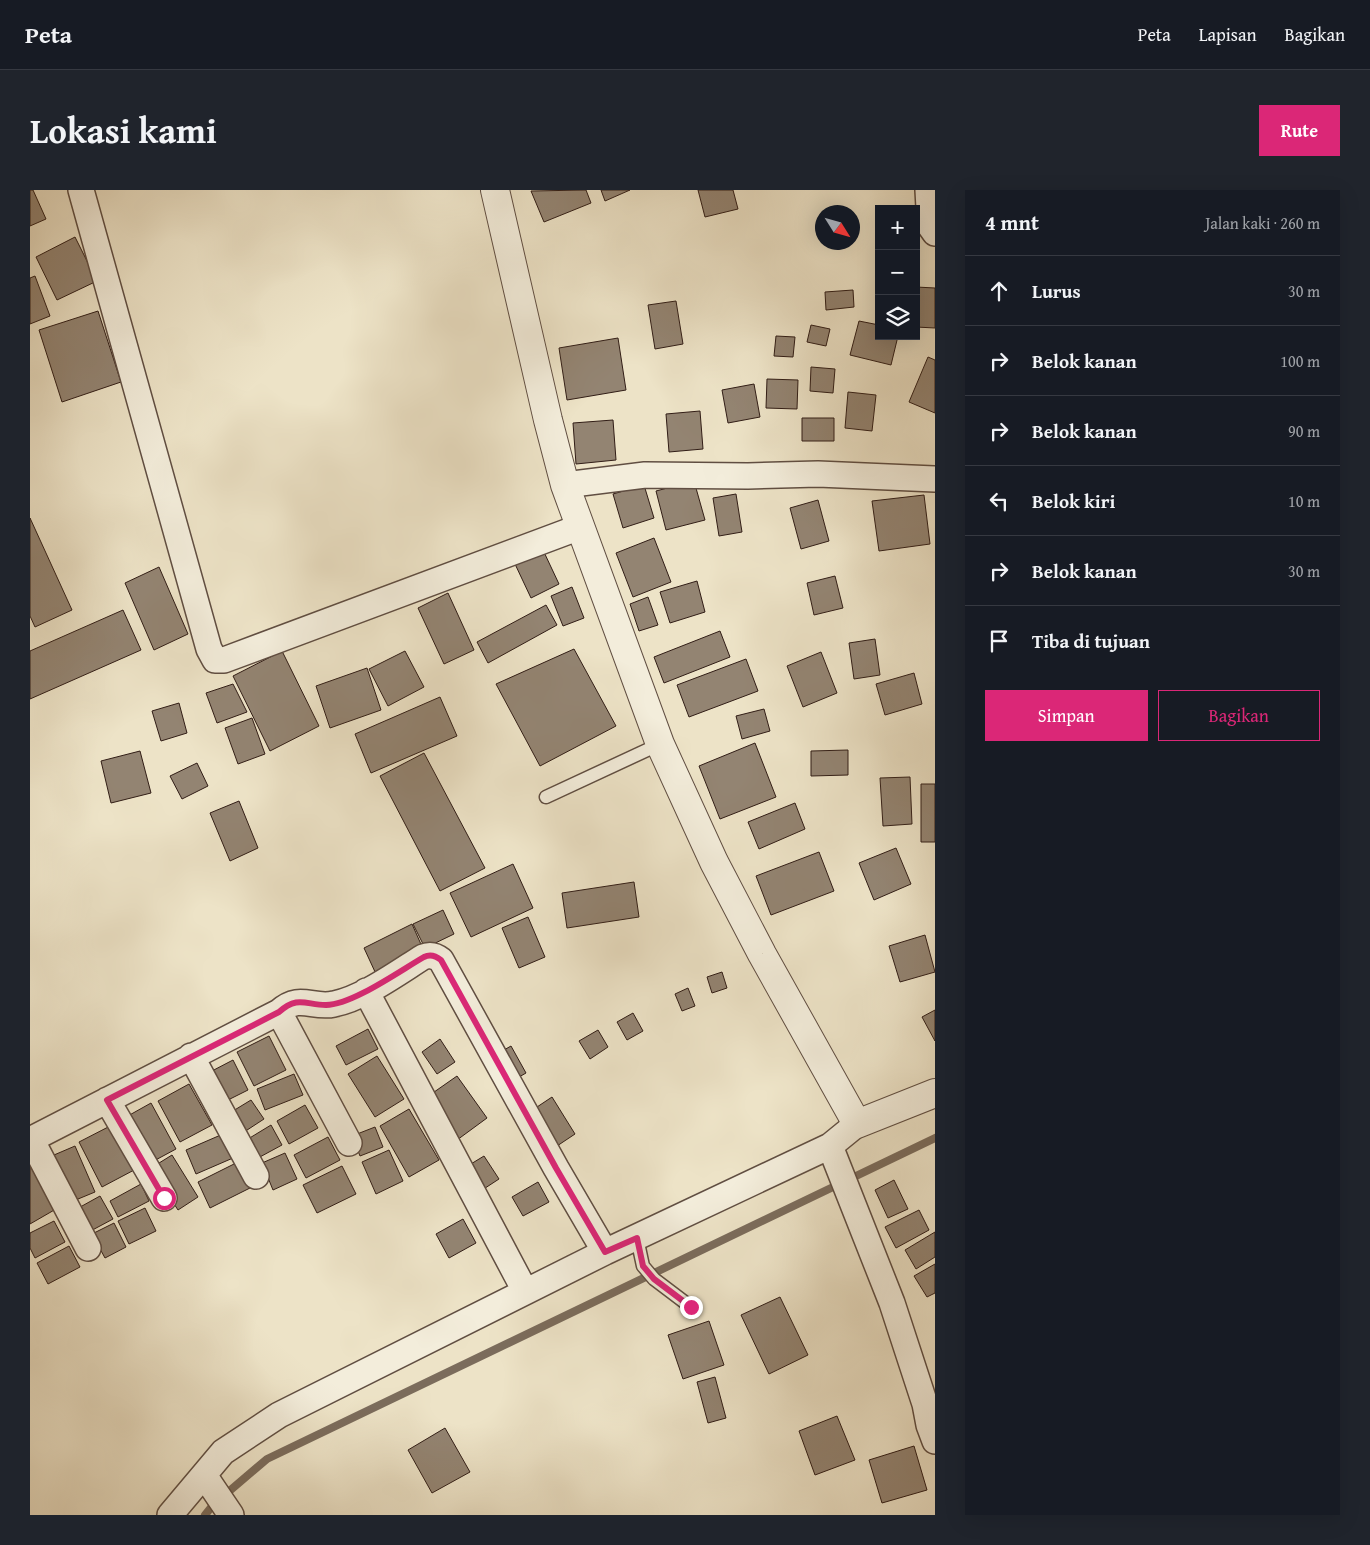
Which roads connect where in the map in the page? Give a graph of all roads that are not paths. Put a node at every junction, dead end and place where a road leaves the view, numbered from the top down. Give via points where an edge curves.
1 (80, 190) edge
2 (495, 190) edge
3 (928, 190) edge
4 (935, 233) edge
5 (935, 479) edge
6 (565, 485) junction
7 (580, 527) junction
8 (660, 744) junction
9 (546, 797) dead end
10 (366, 991) junction
11 (279, 1012) junction
12 (191, 1056) junction
13 (935, 1093) edge
14 (107, 1100) junction
15 (857, 1124) junction
16 (31, 1139) edge
17 (349, 1143) dead end
18 (832, 1150) junction
19 (256, 1176) dead end
20 (164, 1198) dead end
21 (637, 1238) junction
22 (88, 1248) dead end
23 (605, 1252) junction
24 (525, 1291) junction
25 (691, 1307) dead end
26 (935, 1441) edge
27 (219, 1497) edge
28 (170, 1515) edge

1 - 7 street via 209,649 215,660 224,660
2 - 6 street
3 - 4 street via 930,226
5 - 6 street via 818,474 645,475
6 - 7 street
7 - 8 street
8 - 9 lane
8 - 15 street via 714,862
10 - 11 street via 335,1004 298,1002 286,1005
10 - 23 street via 428,955 441,960
10 - 24 street
11 - 12 street
11 - 17 street
12 - 14 street
12 - 19 street
13 - 15 street
14 - 16 street
14 - 20 street
15 - 18 street
16 - 22 street
18 - 21 street
18 - 26 street via 892,1303
21 - 23 street
21 - 25 lane via 643,1266 654,1279
23 - 24 street
24 - 27 street via 279,1414 223,1452
27 - 28 street

